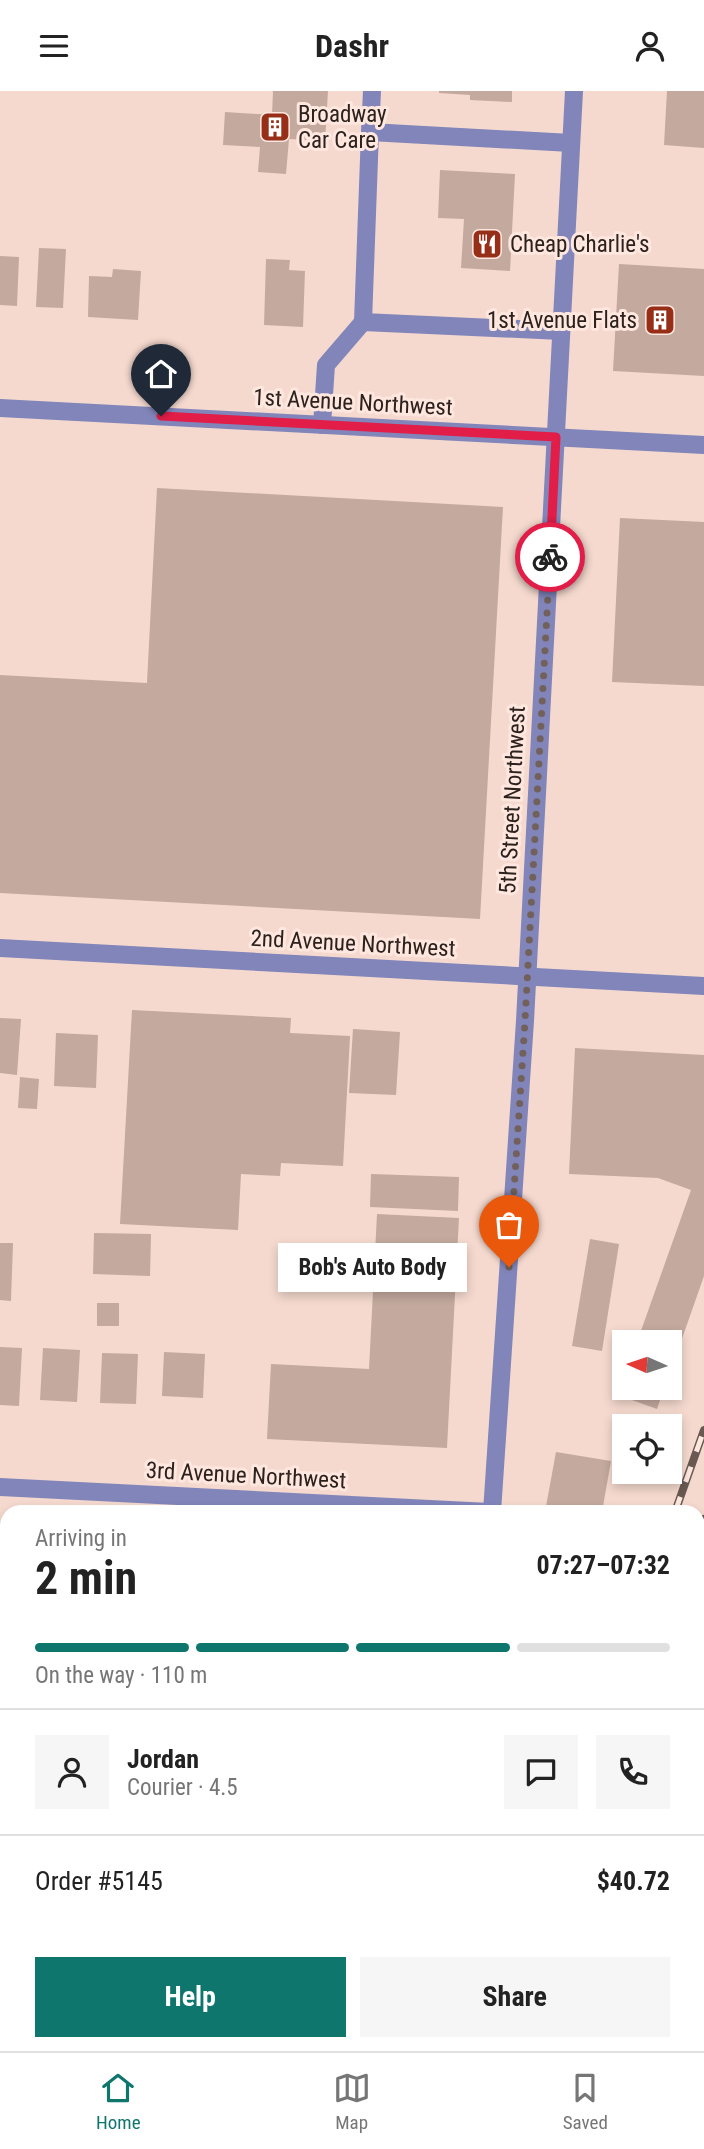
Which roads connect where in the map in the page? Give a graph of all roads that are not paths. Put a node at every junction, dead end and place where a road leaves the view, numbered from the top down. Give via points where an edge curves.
1 (372, 91) edge
2 (574, 91) edge
3 (370, 132) junction
4 (571, 143) junction
5 (363, 322) junction
6 (561, 331) junction
7 (0, 408) edge
8 (322, 425) junction
9 (556, 437) junction
10 (704, 445) edge
11 (0, 948) edge
12 (528, 977) junction
13 (704, 986) edge
14 (0, 1487) edge
15 (354, 1505) edge
16 (491, 1505) edge

1 - 3 street
2 - 4 street, 5th Street Northwest
3 - 4 street
3 - 5 street
4 - 6 street, 5th Street Northwest
5 - 6 street
5 - 8 street via 326,365
6 - 9 street, 5th Street Northwest
7 - 8 street, 1st Avenue Northwest
8 - 9 street, 1st Avenue Northwest
9 - 10 street, 1st Avenue Northwest
9 - 12 street, 5th Street Northwest
11 - 12 street, 2nd Avenue Northwest
12 - 13 street, 2nd Avenue Northwest
12 - 16 street, 5th Street Northwest
14 - 15 street, 3rd Avenue Northwest

